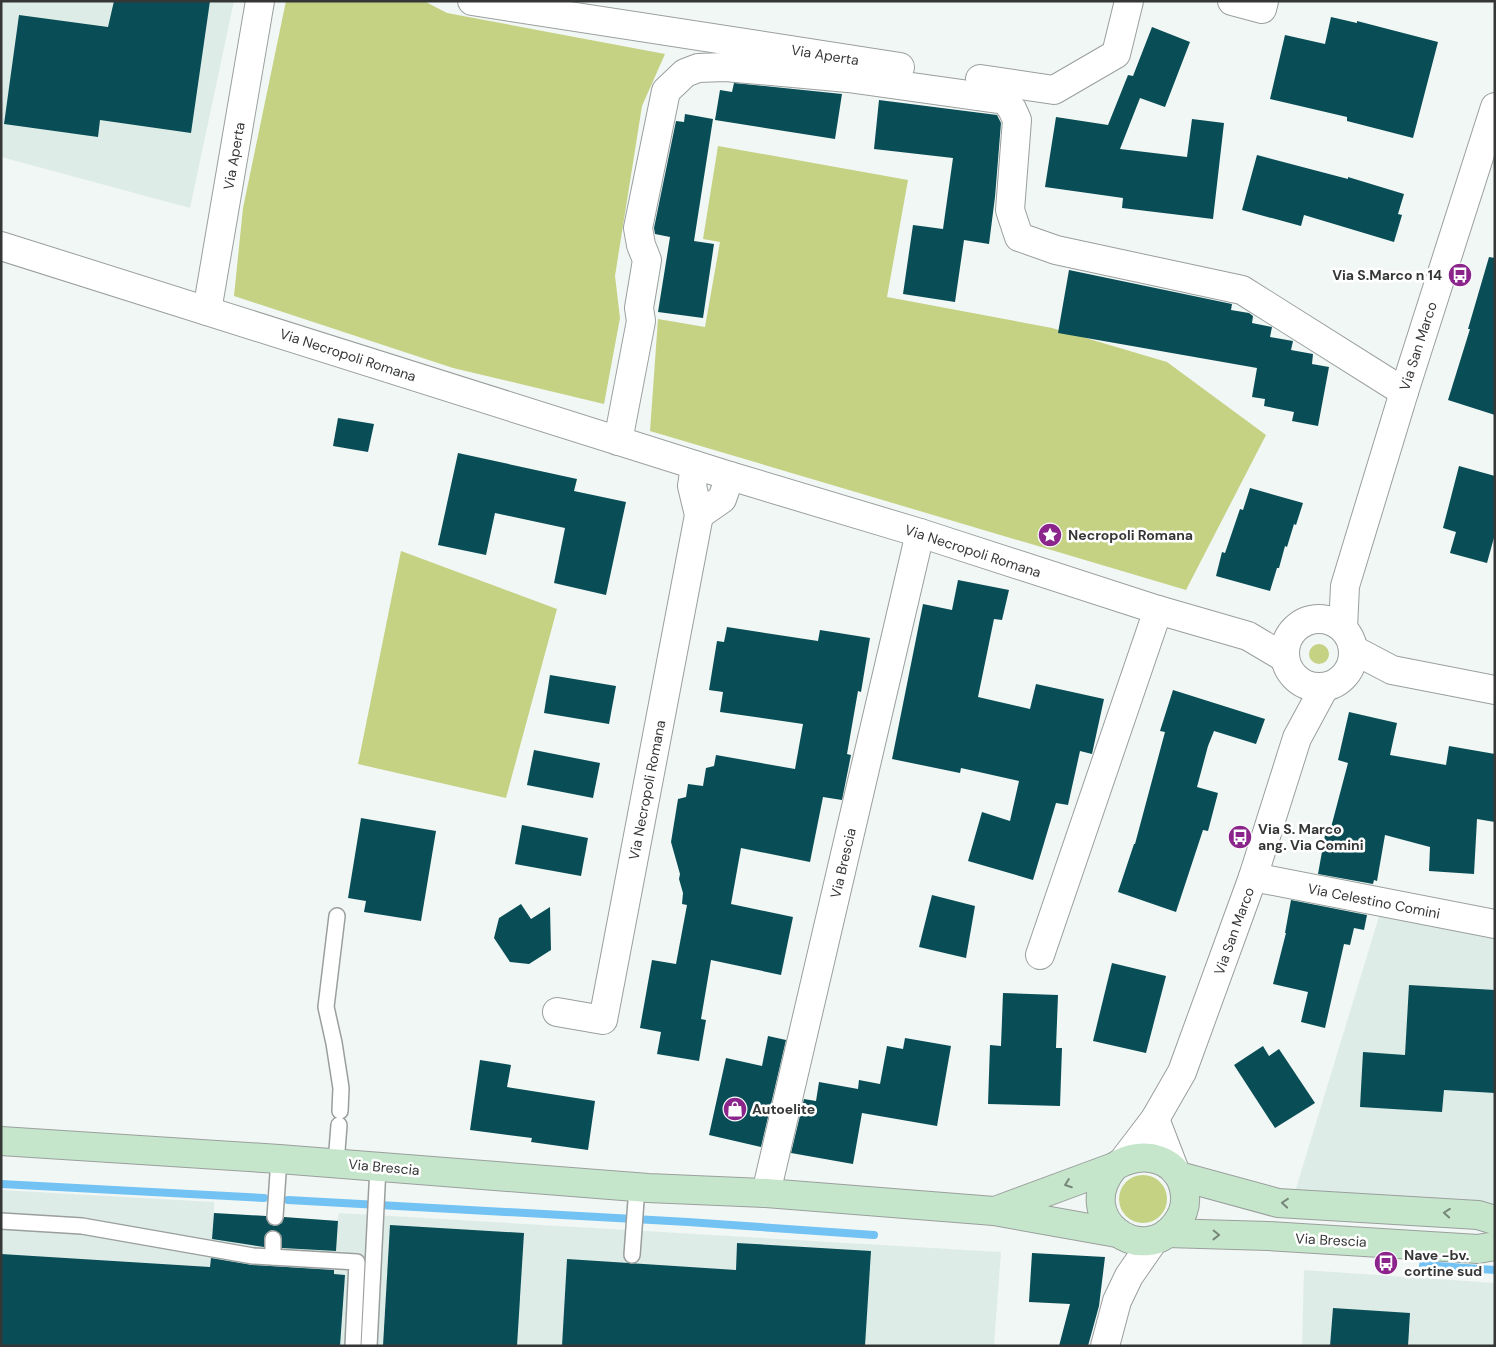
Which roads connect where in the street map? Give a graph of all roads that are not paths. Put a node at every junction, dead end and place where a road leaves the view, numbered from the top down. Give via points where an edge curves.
1 (260, 1) edge
2 (472, 1) edge
3 (1129, 1) edge
4 (1232, 1) edge
5 (1264, 1) edge
6 (1495, 107) edge
7 (1486, 165) edge
8 (1, 246) edge
9 (207, 311) junction
10 (1404, 392) junction
11 (618, 441) junction
12 (695, 465) junction
13 (730, 476) junction
14 (699, 515) junction
15 (920, 533) junction
16 (1158, 610) junction
17 (1296, 628) junction
18 (1248, 636) junction
19 (1332, 657) junction
20 (1285, 658) junction
21 (1495, 690) edge
22 (1253, 877) junction
23 (336, 916) dead end
24 (1495, 924) edge
25 (1040, 955) dead end
26 (557, 1012) dead end
27 (1155, 1119) junction
28 (1, 1141) edge
29 (279, 1159) junction
30 (336, 1163) junction
31 (1118, 1164) junction
32 (1177, 1174) junction
33 (378, 1178) junction
34 (766, 1193) junction
35 (636, 1198) junction
36 (994, 1211) junction
37 (275, 1217) dead end
38 (1495, 1220) edge
39 (1, 1221) edge
40 (1122, 1236) junction
41 (1161, 1237) junction
42 (273, 1239) dead end
43 (1495, 1246) edge
44 (632, 1255) dead end
45 (272, 1257) junction
46 (1129, 1276) junction
47 (353, 1346) edge
48 (369, 1346) edge
49 (1105, 1346) edge

1 - 9 street, Via Aperta
2 - 3 street, Via Aperta via 1054,90 1116,54
4 - 5 street via 1262,9
6 - 7 street, Via San Marco
7 - 10 street, Via San Marco
8 - 9 street, Via Necropoli Romana
9 - 11 street, Via Necropoli Romana
10 - 11 street, Via Aperta via 1242,290 1056,250 1019,237 1010,210 1017,120 1005,100 848,78 725,67 698,68 684,73 666,91 638,228 647,260 639,308 641,321
10 - 19 street, Via San Marco via 1345,586
11 - 12 street, Via Necropoli Romana
12 - 13 street, Via Necropoli Romana
12 - 14 street, Via Necropoli Romana via 692,486
13 - 14 street via 722,499
13 - 15 street, Via Necropoli Romana
14 - 26 street, Via Necropoli Romana via 699,558 603,1020
15 - 16 street, Via Necropoli Romana
15 - 34 street, Via Brescia
16 - 18 street, Via Necropoli Romana
16 - 25 street
17 - 18 street, Via Necropoli Romana
17 - 19 street via 1308,620
17 - 20 street via 1288,638
18 - 20 street, Via Necropoli Romana
19 - 20 street via 1289,671
19 - 21 street
19 - 22 street, Via San Marco via 1297,738
22 - 24 street, Via Celestino Comini
22 - 27 street, Via San Marco via 1182,1072
23 - 30 lane via 326,1007 341,1088
27 - 31 street, Via San Marco
27 - 32 street
28 - 29 main road, Via Brescia
29 - 30 main road, Via Brescia
29 - 37 lane
30 - 33 main road, Via Brescia
31 - 32 main road, Via Brescia via 1143,1156 1164,1162
31 -> 36 main road, Via Brescia
31 - 40 main road via 1107,1176 1100,1195 1107,1221
38 -> 32 main road, Via Brescia via 1478,1215 1278,1203
32 - 41 main road via 1183,1186 1184,1207 1181,1217
33 - 35 main road, Via Brescia
33 - 48 lane
34 - 35 main road, Via Brescia
34 - 36 main road, Via Brescia
35 - 44 lane
36 - 40 main road, Via Brescia
39 - 45 lane via 82,1226
40 - 41 main road, Via Brescia via 1137,1241
40 - 46 street
41 -> 43 main road, Via Brescia via 1268,1236 1478,1248
41 - 46 street
42 - 45 lane
45 - 47 lane via 357,1262
46 - 49 street via 1117,1301

